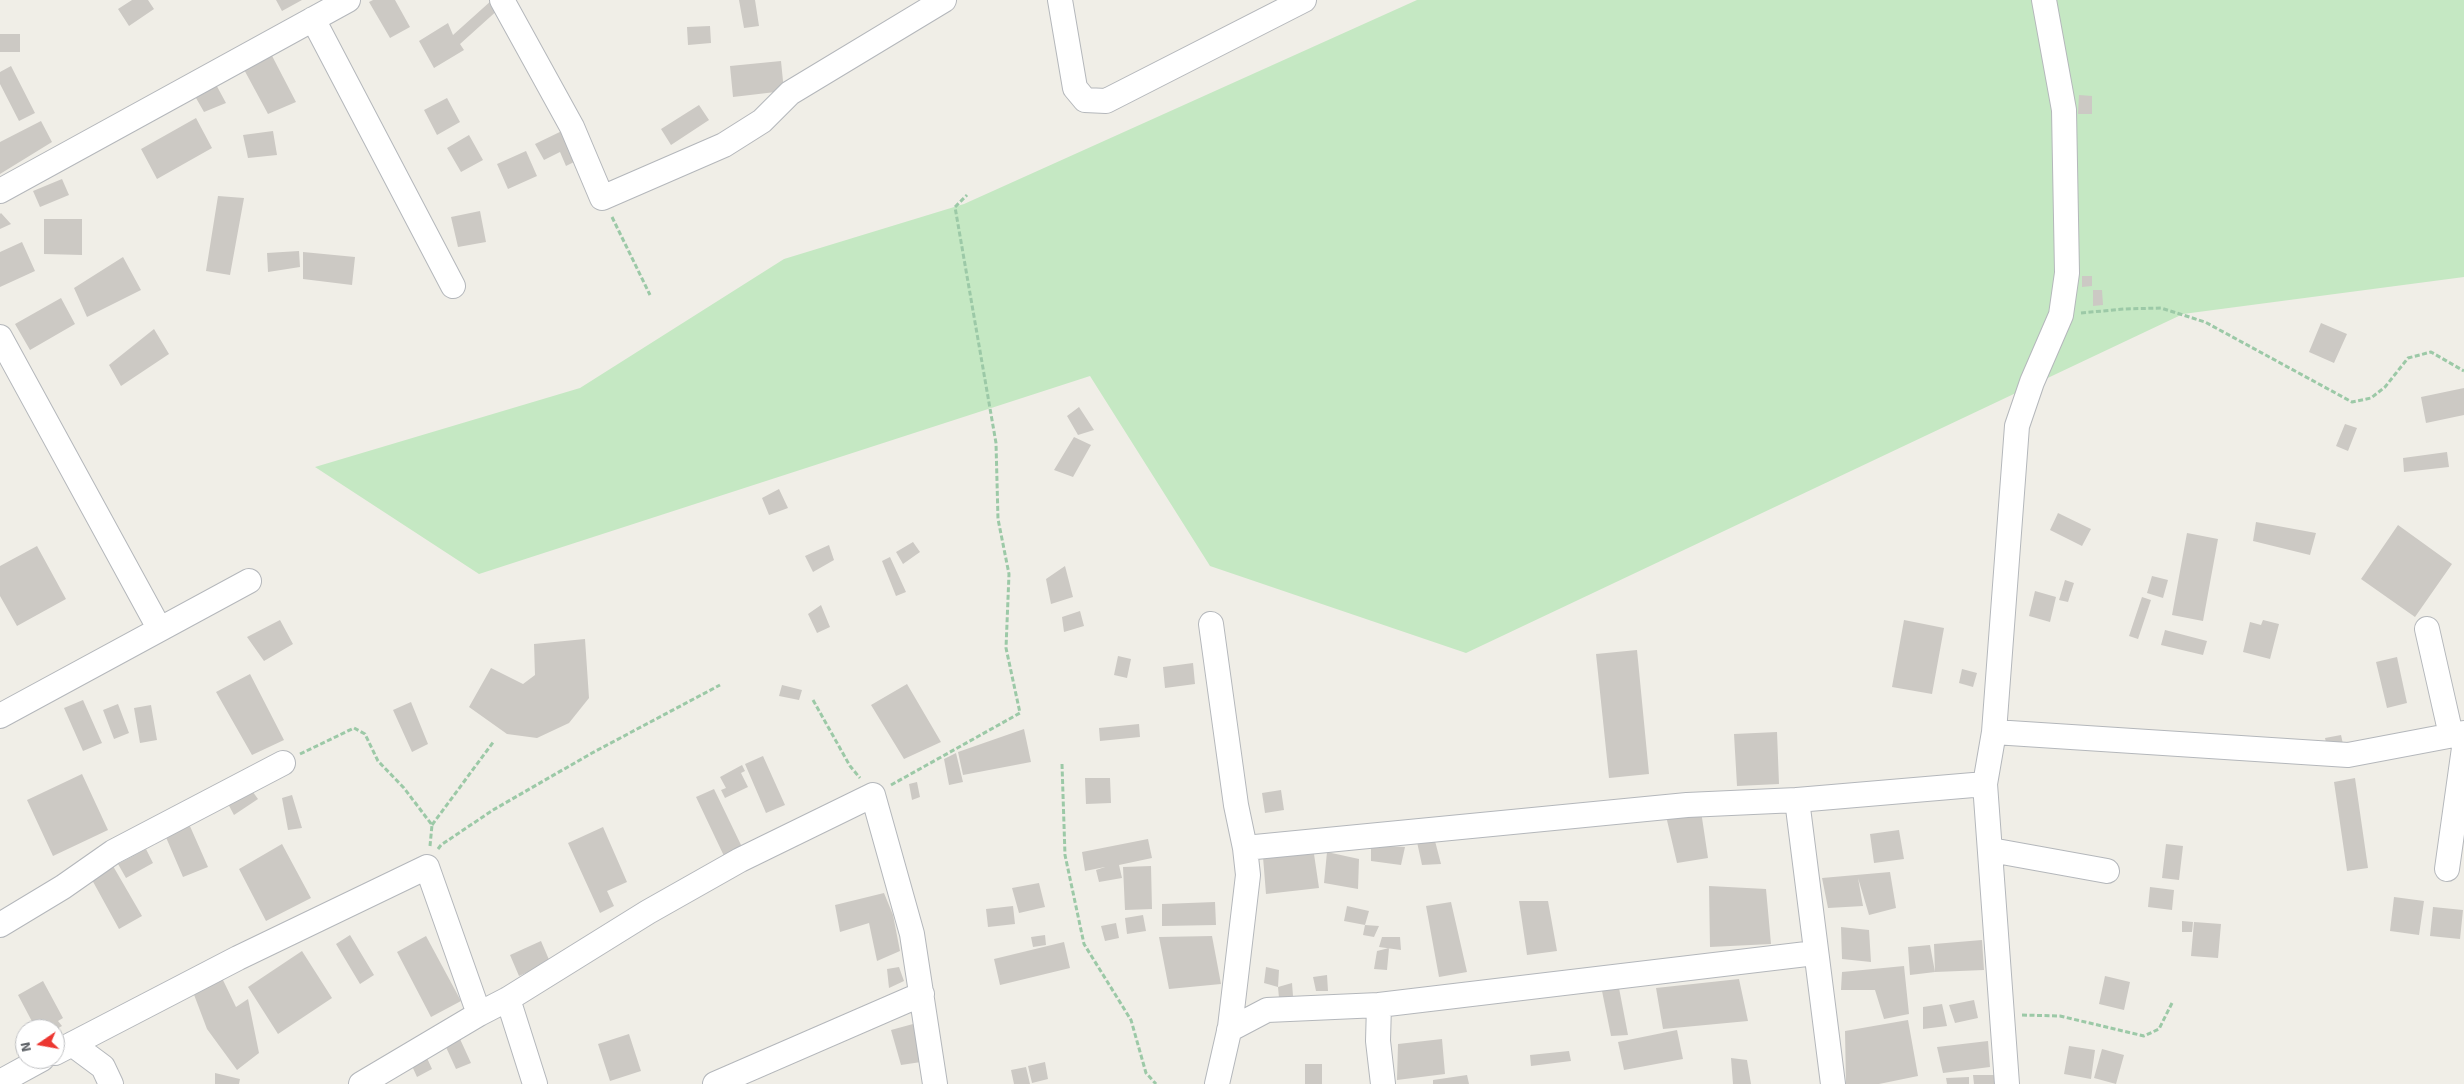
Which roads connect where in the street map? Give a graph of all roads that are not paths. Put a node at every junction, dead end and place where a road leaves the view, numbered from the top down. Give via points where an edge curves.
1 (348, 0) edge
2 (502, 0) edge
3 (944, 0) edge
4 (1060, 0) edge
5 (1304, 0) edge
6 (2044, 0) edge
7 (313, 19) junction
8 (0, 191) edge
9 (453, 286) dead end
10 (0, 337) edge
11 (249, 581) dead end
12 (1211, 624) dead end
13 (159, 628) junction
14 (2427, 629) dead end
15 (0, 716) edge
16 (1994, 732) junction
17 (2460, 739) edge
18 (283, 763) road end
19 (1985, 784) junction
20 (1797, 800) junction
21 (1245, 848) junction
22 (1991, 850) junction
23 (2447, 869) dead end
24 (2107, 872) dead end
25 (0, 924) edge
26 (1815, 953) junction
27 (1236, 986) junction
28 (922, 994) junction
29 (508, 999) junction
30 (1380, 1005) junction
31 (1267, 1010) junction
32 (479, 1014) junction
33 (107, 1027) junction
34 (1229, 1030) junction
35 (65, 1048) edge
36 (65, 1049) edge
37 (24, 1069) edge
38 (107, 1075) edge
39 (0, 1082) edge
40 (361, 1084) edge
41 (535, 1084) edge
42 (716, 1084) edge
43 (935, 1084) edge
44 (1217, 1084) edge
45 (1383, 1084) edge
46 (1833, 1084) edge
47 (2007, 1084) edge

1 - 7 street
2 - 3 street via 572,127 602,198 724,145 762,121 790,93
4 - 5 street via 1075,88 1085,100 1106,101
6 - 16 street via 2064,110 2068,273 2061,315 2017,426
7 - 8 street
7 - 9 street
10 - 13 street
11 - 13 street
12 - 21 street
13 - 15 street
14 - 17 street
16 - 17 street via 2348,755
16 - 19 street
17 - 23 street
18 - 25 street via 114,852
19 - 20 street
19 - 22 street
20 - 21 street via 1687,805
20 - 26 street
21 - 27 street via 1248,875
22 - 24 street
22 - 47 street
26 - 30 street
26 - 46 street
27 - 31 street
27 - 34 street
28 - 29 street via 912,934 873,795 740,860 648,912
28 - 42 street
28 - 43 street
29 - 32 street
29 - 41 street
30 - 31 street
30 - 45 street via 1378,1040
31 - 34 street
32 - 33 street via 427,867 238,958
32 - 40 street
33 - 35 street
33 - 38 street
34 - 44 street
36 - 38 street
37 - 39 street

